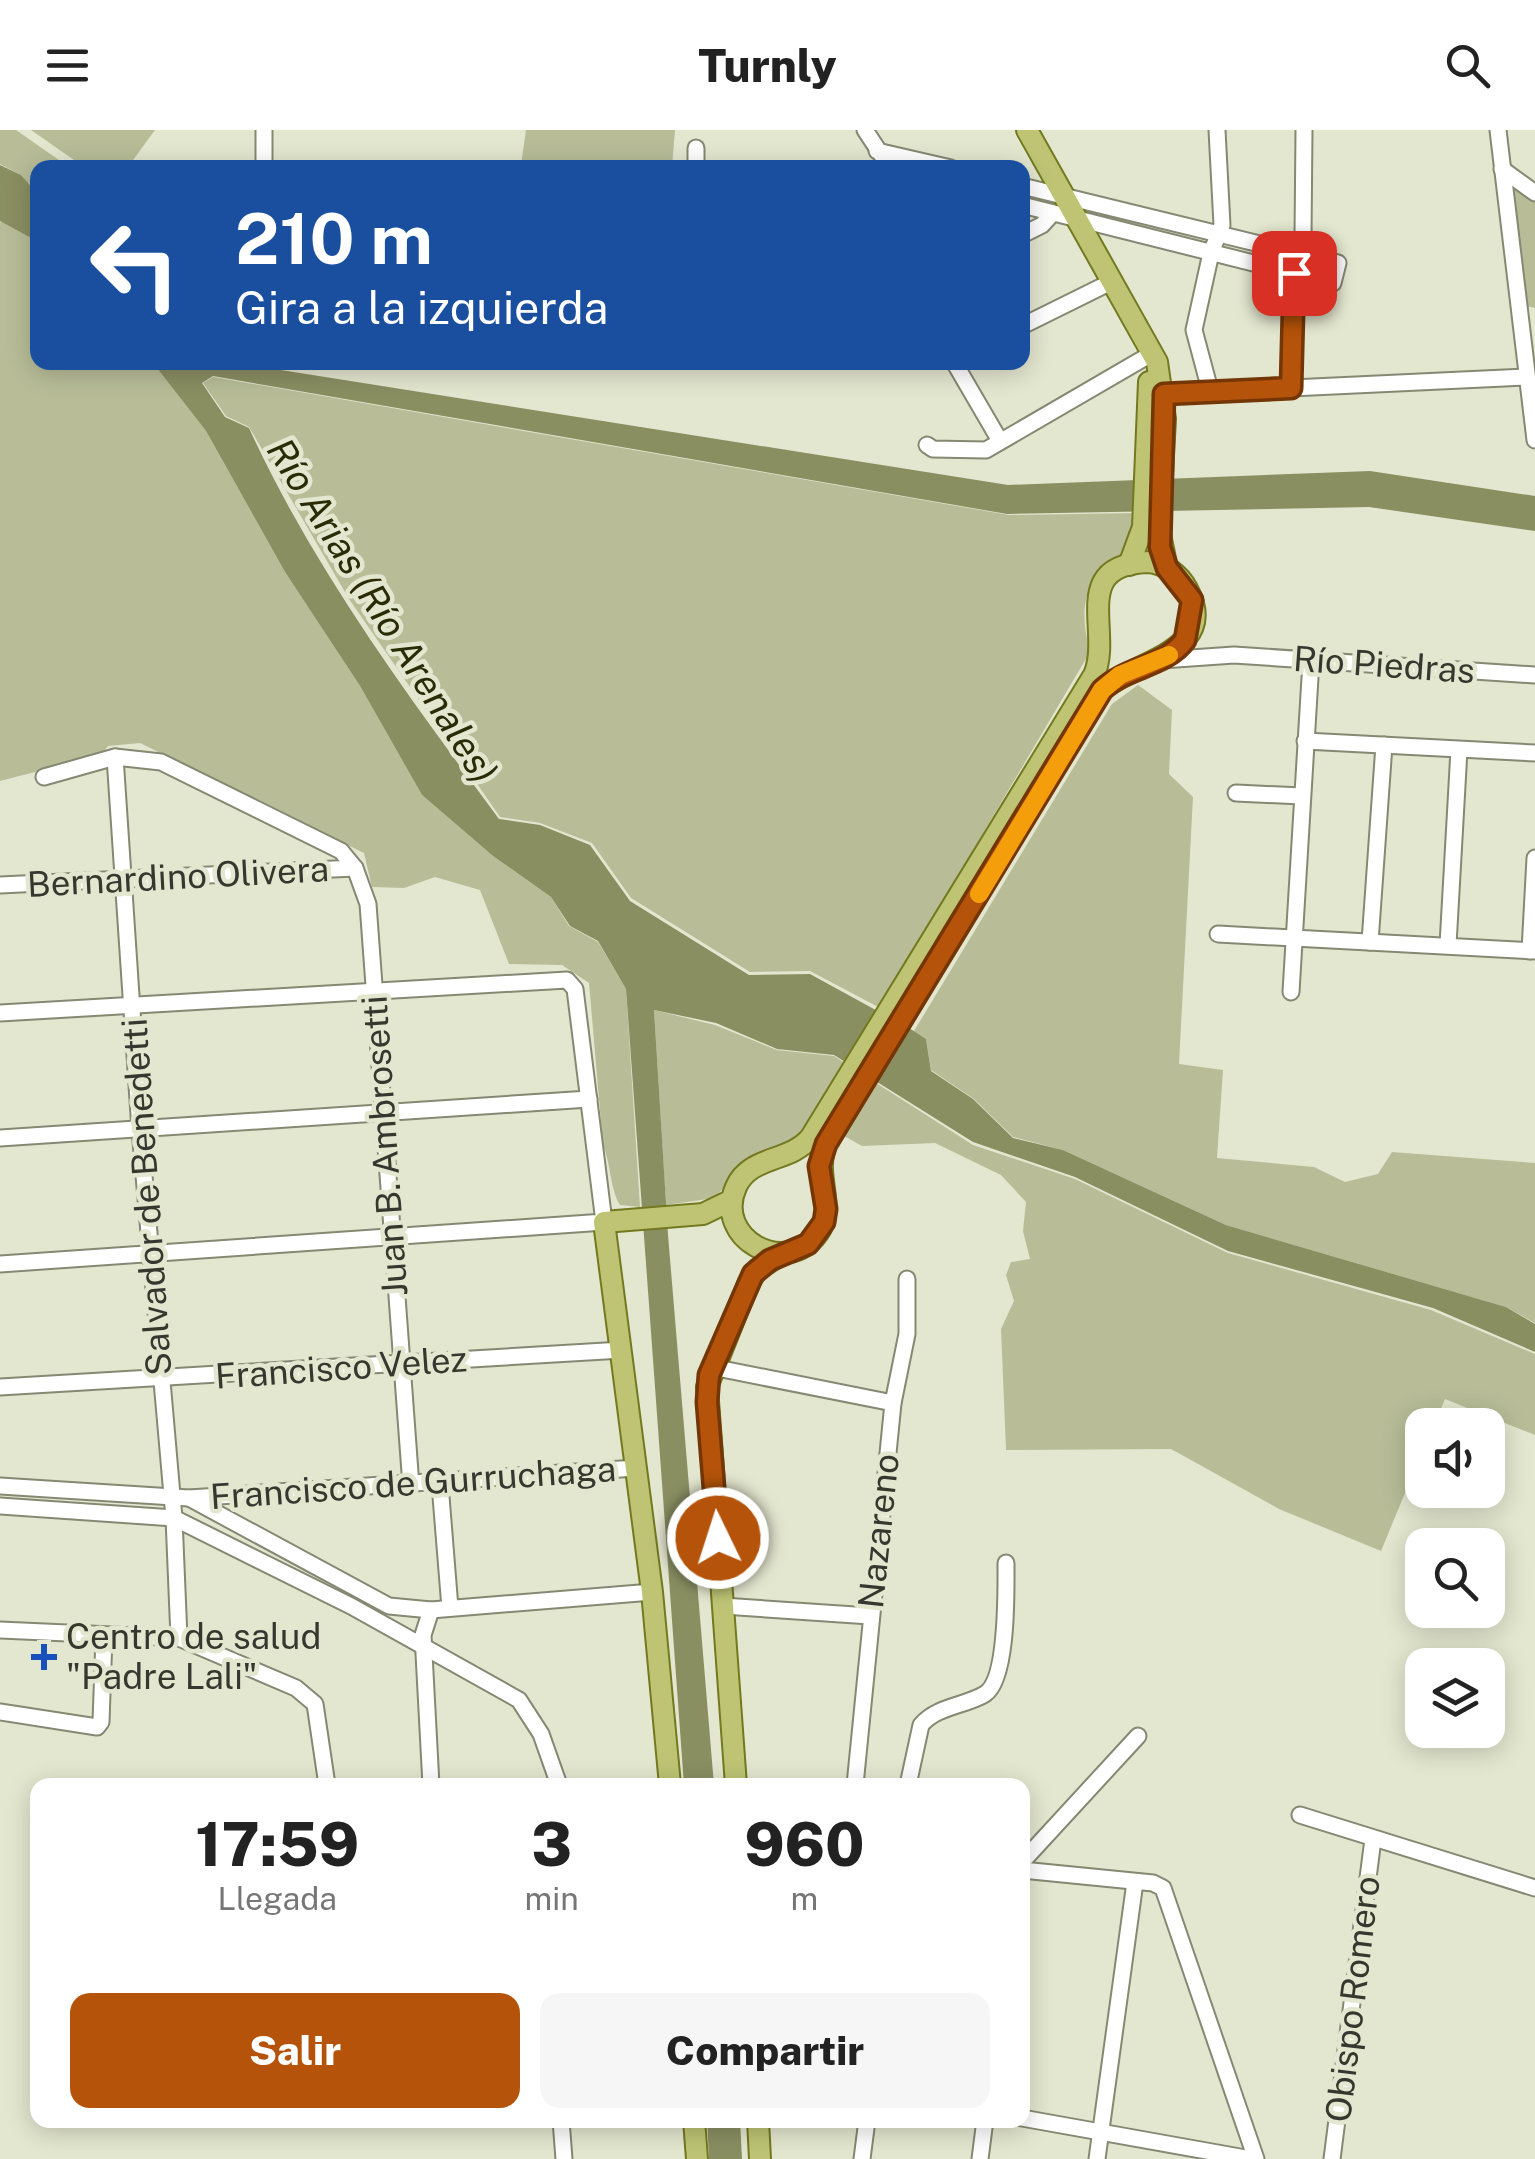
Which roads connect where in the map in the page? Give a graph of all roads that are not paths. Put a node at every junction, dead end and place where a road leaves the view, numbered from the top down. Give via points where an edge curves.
1 (264, 130) edge
2 (865, 130) edge
3 (1028, 130) edge
4 (1217, 130) edge
5 (1304, 130) edge
6 (1498, 130) edge
7 (696, 148) dead end
8 (877, 151) junction
9 (264, 160) edge
10 (696, 160) edge
11 (884, 160) edge
12 (916, 160) edge
13 (1502, 169) junction
14 (1030, 190) edge
15 (1535, 192) edge
16 (1030, 205) edge
17 (1059, 205) junction
18 (1078, 220) junction
19 (1030, 232) edge
20 (1219, 233) junction
21 (1210, 254) junction
22 (1301, 254) junction
23 (1294, 273) junction
24 (1113, 281) junction
25 (1030, 322) edge
26 (1136, 322) junction
27 (1528, 329) edge
28 (1146, 357) junction
29 (959, 370) edge
30 (1526, 377) junction
31 (1291, 388) junction
32 (1210, 390) junction
33 (1164, 394) junction
34 (1535, 440) edge
35 (1000, 441) junction
36 (927, 445) dead end
37 (1155, 463) junction
38 (1151, 529) junction
39 (1129, 564) junction
40 (1167, 568) junction
41 (1192, 614) junction
42 (1102, 644) junction
43 (1234, 655) junction
44 (1311, 661) junction
45 (1152, 662) junction
46 (1535, 674) edge
47 (1305, 741) junction
48 (1384, 745) junction
49 (1460, 750) junction
50 (1535, 754) edge
51 (115, 756) junction
52 (44, 777) dead end
53 (1236, 792) dead end
54 (1302, 796) junction
55 (1535, 858) edge
56 (355, 868) junction
57 (124, 879) junction
58 (0, 885) edge
59 (1218, 934) dead end
60 (1294, 938) junction
61 (1370, 942) junction
62 (1448, 945) junction
63 (1532, 951) edge
64 (916, 983) junction
65 (373, 988) junction
66 (1291, 992) dead end
67 (132, 1005) junction
68 (0, 1013) edge
69 (589, 1099) junction
70 (381, 1111) junction
71 (140, 1130) junction
72 (0, 1138) edge
73 (818, 1140) junction
74 (779, 1159) junction
75 (820, 1182) junction
76 (732, 1200) junction
77 (695, 1215) junction
78 (604, 1222) junction
79 (737, 1230) junction
80 (390, 1237) junction
81 (782, 1254) junction
82 (150, 1255) junction
83 (0, 1264) edge
84 (907, 1279) dead end
85 (622, 1350) junction
86 (401, 1363) junction
87 (712, 1367) junction
88 (161, 1381) junction
89 (0, 1388) edge
90 (892, 1403) junction
91 (636, 1468) junction
92 (440, 1484) junction
93 (0, 1486) edge
94 (411, 1486) junction
95 (172, 1495) junction
96 (189, 1498) junction
97 (0, 1506) edge
98 (174, 1518) junction
99 (1006, 1563) dead end
100 (652, 1592) junction
101 (723, 1606) junction
102 (450, 1608) junction
103 (431, 1610) junction
104 (870, 1616) junction
105 (0, 1630) edge
106 (104, 1636) junction
107 (179, 1638) junction
108 (423, 1646) junction
109 (0, 1712) edge
110 (1138, 1736) dead end
111 (325, 1778) edge
112 (431, 1778) edge
113 (557, 1778) edge
114 (669, 1778) edge
115 (735, 1778) edge
116 (856, 1778) edge
117 (909, 1778) edge
118 (1300, 1815) dead end
119 (1374, 1839) junction
120 (1030, 1853) edge
121 (1030, 1871) edge
122 (1135, 1882) junction
123 (1535, 1888) edge
124 (1030, 2120) edge
125 (562, 2128) edge
126 (695, 2128) edge
127 (758, 2128) edge
128 (867, 2128) edge
129 (984, 2128) edge
130 (1100, 2133) junction
131 (564, 2159) edge
132 (697, 2159) edge
133 (760, 2159) edge
134 (862, 2159) edge
135 (980, 2159) edge
136 (1096, 2159) edge
137 (1254, 2159) edge
138 (1332, 2159) edge

1 - 9 street
2 - 8 street
3 - 17 main road
4 - 20 street
5 - 22 street
6 - 13 street
7 - 10 street
8 - 11 street
8 - 12 street
13 - 15 street
13 - 27 street
14 - 17 street
16 - 17 street
17 - 18 main road
17 - 19 street
17 - 20 street
18 - 21 street
18 - 24 main road
20 - 21 street
20 - 22 street
21 - 23 street
21 - 32 street via 1194,330
22 - 23 street
22 - 23 street via 1338,264 1333,283
23 - 31 street
24 - 25 street
24 - 26 main road
26 - 28 main road
26 - 33 main road via 1152,348
27 - 30 street
28 - 35 street
28 - 37 main road
29 - 35 street
30 - 31 street
30 - 34 street
31 - 32 street
32 - 33 street
33 - 37 main road
35 - 36 street via 978,452
37 - 38 main road
38 - 39 main road
38 - 40 main road
39 - 40 main road
39 - 42 main road via 1110,575 1097,598
40 - 41 main road via 1186,587
41 - 43 street via 1203,645
41 - 45 main road via 1185,640
42 - 45 main road via 1118,657
42 - 64 main road via 1094,674
43 - 44 street, Río Piedras
43 - 45 street, Río Piedras
44 - 46 street, Río Piedras
44 - 47 street
45 - 64 main road via 1102,690
47 - 48 street
47 - 54 street
48 - 49 street
48 - 61 street
49 - 50 street
49 - 62 street
51 - 52 street
51 - 56 street via 182,769 341,851
51 - 57 street, Salvador de Benedetti
53 - 54 street
54 - 60 street
55 - 63 street
56 - 57 street, Bernardino Olivera
56 - 65 street, Juan B. Ambrosetti via 368,904
57 - 58 street, Bernardino Olivera
57 - 67 street, Salvador de Benedetti
59 - 60 street
60 - 61 street
60 - 66 street
61 - 62 street
62 - 63 street
64 - 73 main road
65 - 67 street
65 - 69 street via 567,980 575,989
65 - 70 street, Juan B. Ambrosetti
67 - 68 street
67 - 71 street, Salvador de Benedetti
69 - 70 street
69 - 78 street
70 - 71 street
70 - 80 street, Juan B. Ambrosetti
71 - 72 street
71 - 82 street, Salvador de Benedetti
73 - 74 main road
73 - 75 main road
74 - 75 main road via 802,1166
74 - 76 main road via 748,1171
75 - 81 main road via 824,1222 808,1244
76 - 77 main road
76 - 79 main road
77 - 78 main road
77 - 79 main road
78 - 80 street
78 - 85 main road
79 - 81 main road via 752,1245
80 - 82 street
80 - 86 street, Juan B. Ambrosetti
81 - 87 main road via 753,1274
82 - 83 street
82 - 88 street, Salvador de Benedetti
84 - 90 street, Nazareno via 907,1334
85 - 86 street, Francisco Velez
85 - 91 main road
86 - 88 street, Francisco Velez
86 - 94 street, Juan B. Ambrosetti
87 - 90 street
87 - 101 main road via 707,1402
88 - 89 street, Francisco Velez
88 - 95 street, Salvador de Benedetti
90 - 104 street, Nazareno
91 - 92 street, Francisco de Gurruchaga
91 - 100 main road
92 - 94 street, Francisco de Gurruchaga
92 - 102 street
93 - 95 street
94 - 96 street, Francisco de Gurruchaga
95 - 96 street
95 - 98 street, Salvador de Benedetti
96 - 103 street via 389,1606
97 - 98 street
98 - 107 street, Salvador de Benedetti
98 - 108 street
99 - 117 street via 996,1679 983,1694 926,1719 914,1740
100 - 102 street
100 - 114 main road
101 - 104 street
101 - 115 main road
102 - 103 street
103 - 108 street
104 - 116 street, Nazareno
105 - 106 street
106 - 107 street
106 - 109 street via 97,1727
107 - 111 street via 306,1694 318,1714
108 - 112 street
108 - 113 street via 519,1700 542,1734
110 - 120 street
118 - 119 street
119 - 123 street
119 - 138 street, Obispo Romero
121 - 122 street
122 - 130 street
122 - 137 street via 1166,1893
124 - 130 street
125 - 131 street
126 - 132 main road
127 - 133 main road
128 - 134 street
129 - 135 street
130 - 136 street
130 - 137 street

